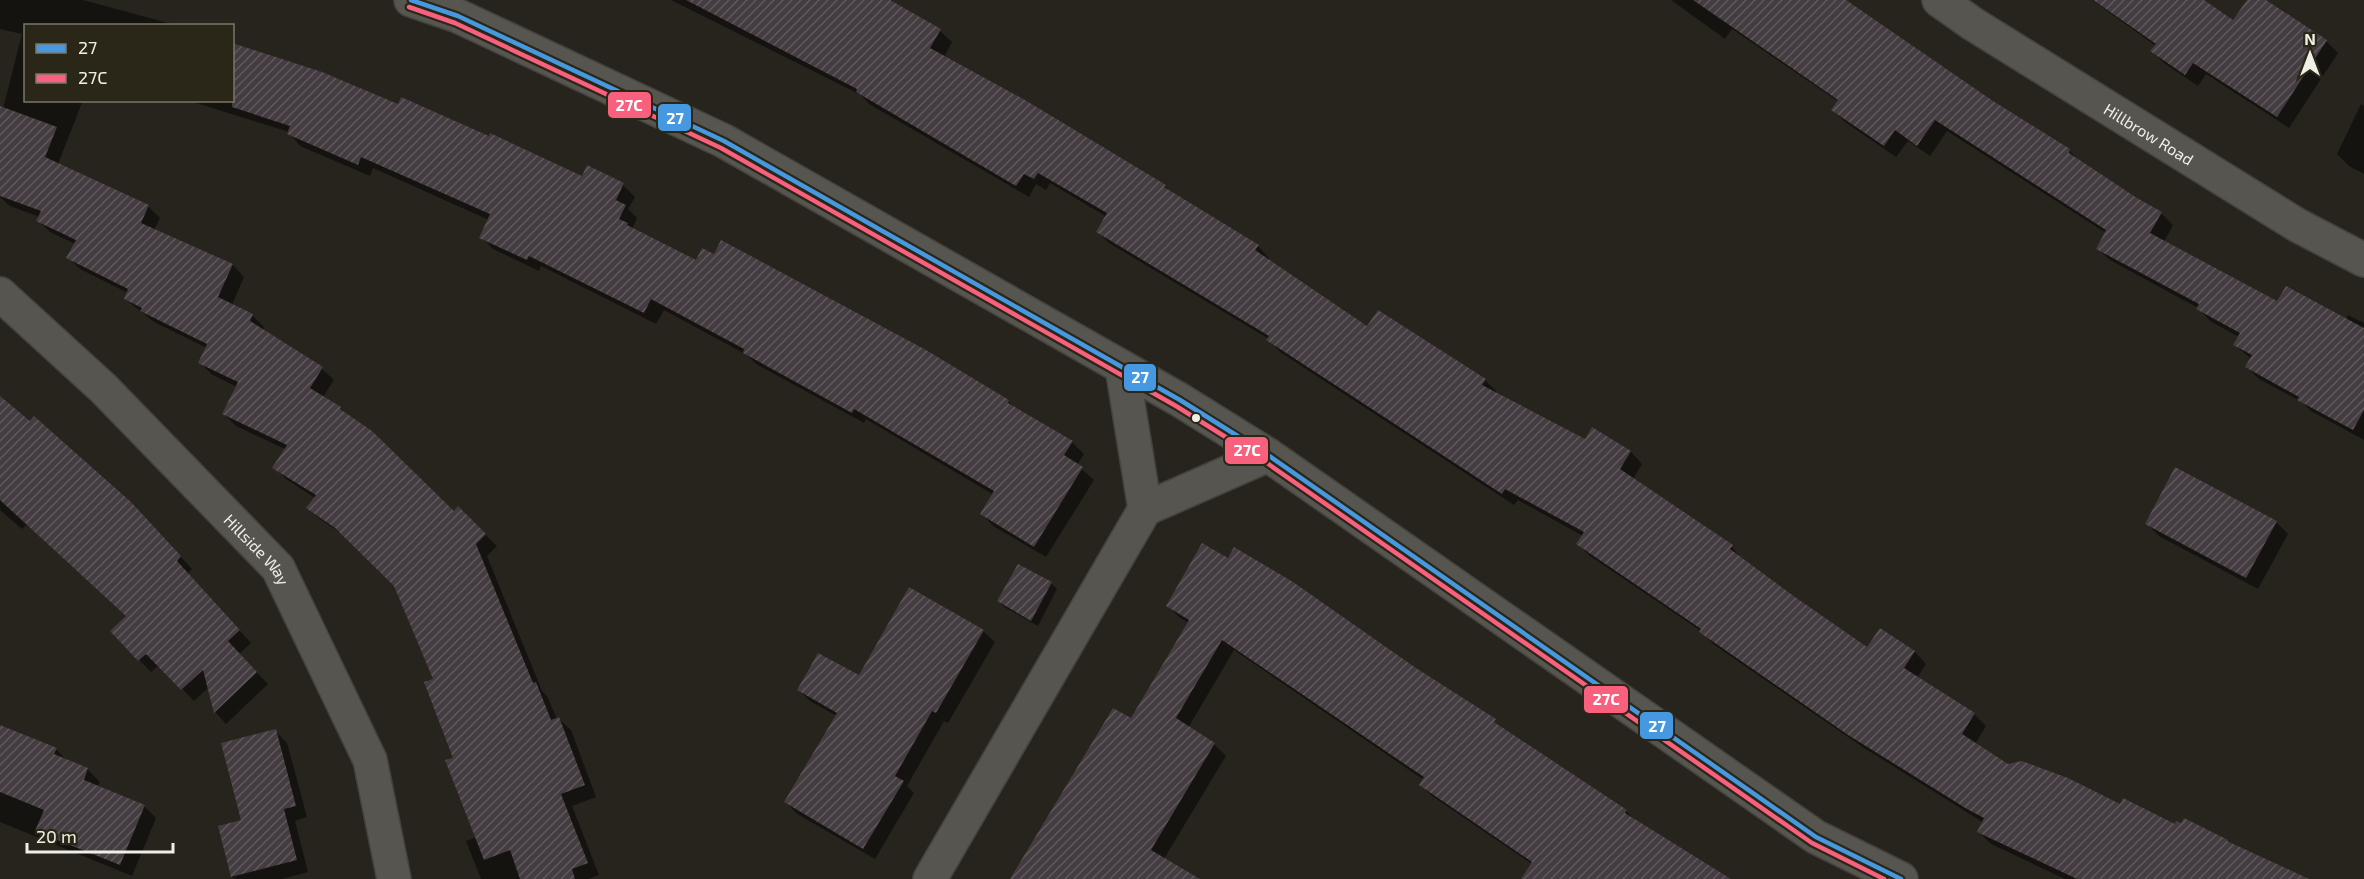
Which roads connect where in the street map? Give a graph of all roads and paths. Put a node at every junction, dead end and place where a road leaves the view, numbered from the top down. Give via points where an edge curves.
1 (411, 0) edge
2 (1939, 0) edge
3 (2364, 260) edge
4 (0, 294) edge
5 (1122, 367) junction
6 (1268, 455) junction
7 (1145, 509) junction
8 (394, 879) edge
9 (930, 879) edge
10 (1901, 879) edge

1 - 5 street via 458,16 724,141
2 - 3 street, Hillbrow Road via 2277,212
4 - 8 street, Hillside Way via 103,388 278,568 370,760
5 - 6 street
5 - 7 street
6 - 7 street
6 - 10 street via 1816,837
7 - 9 street

